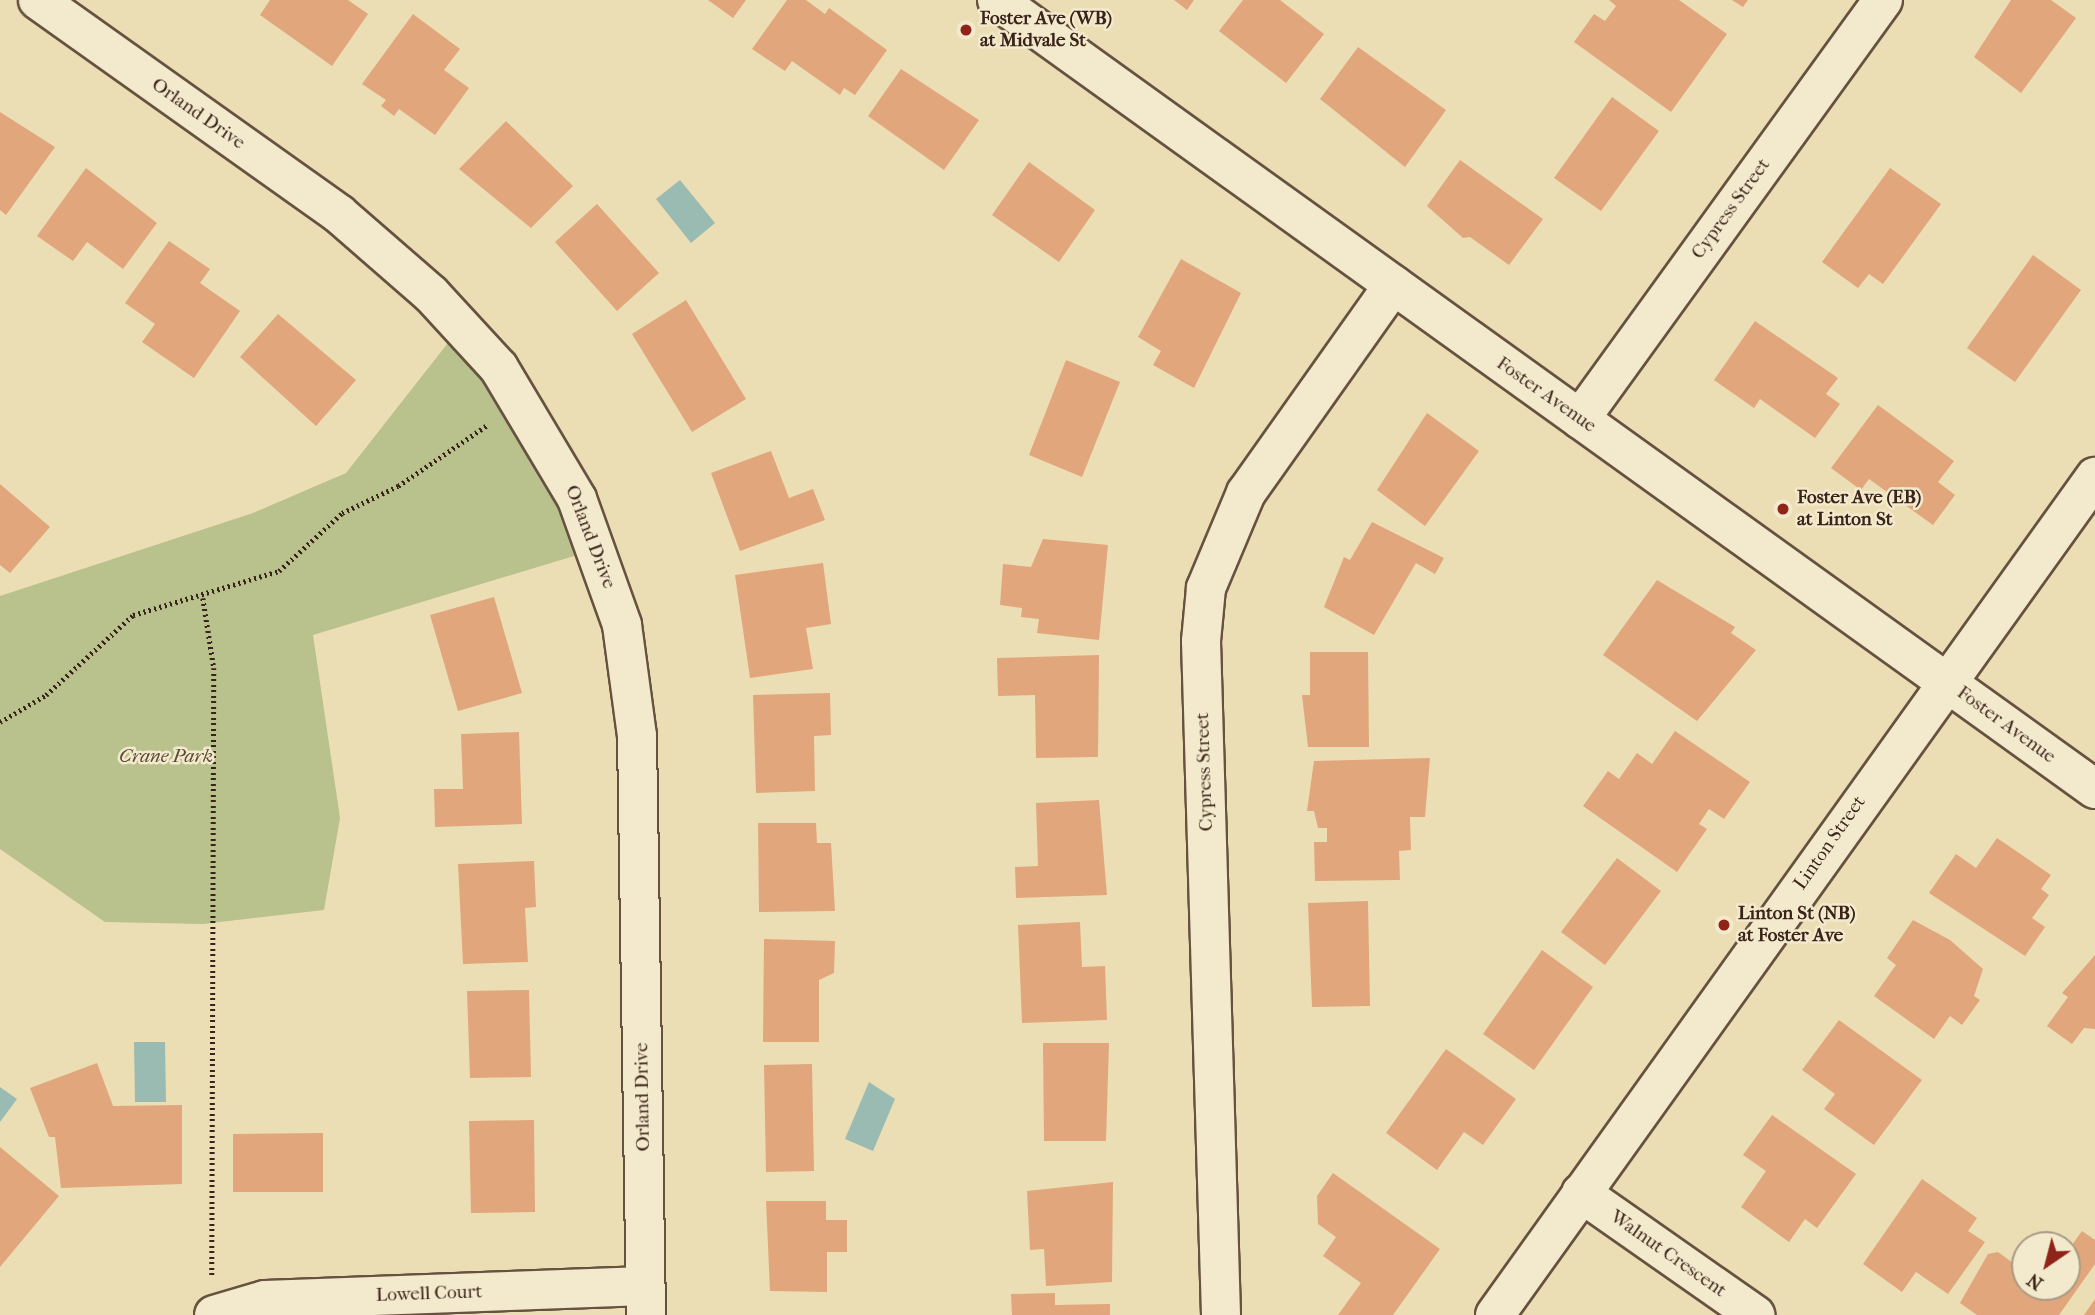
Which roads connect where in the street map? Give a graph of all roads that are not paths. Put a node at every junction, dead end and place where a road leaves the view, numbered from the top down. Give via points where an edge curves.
1 (38, 0) edge
2 (997, 0) edge
3 (1883, 0) edge
4 (1393, 285) junction
5 (1580, 419) junction
6 (2095, 477) edge
7 (1945, 682) junction
8 (2095, 789) edge
9 (1581, 1193) junction
10 (646, 1300) edge
11 (213, 1301) edge
12 (1221, 1315) edge
13 (1495, 1315) edge
14 (1755, 1315) edge

1 - 10 street, Orland Drive via 339,214 462,325 522,402 578,499 622,625 637,736
2 - 4 street, Foster Avenue
3 - 5 street, Cypress Street
4 - 5 street, Foster Avenue
4 - 12 street, Cypress Street via 1246,493 1206,588 1201,640
5 - 7 street, Foster Avenue
6 - 7 street, Linton Street
7 - 8 street, Foster Avenue
7 - 9 street, Linton Street
9 - 13 street, Linton Street
9 - 14 street, Walnut Crescent
10 - 11 street, Lowell Court

